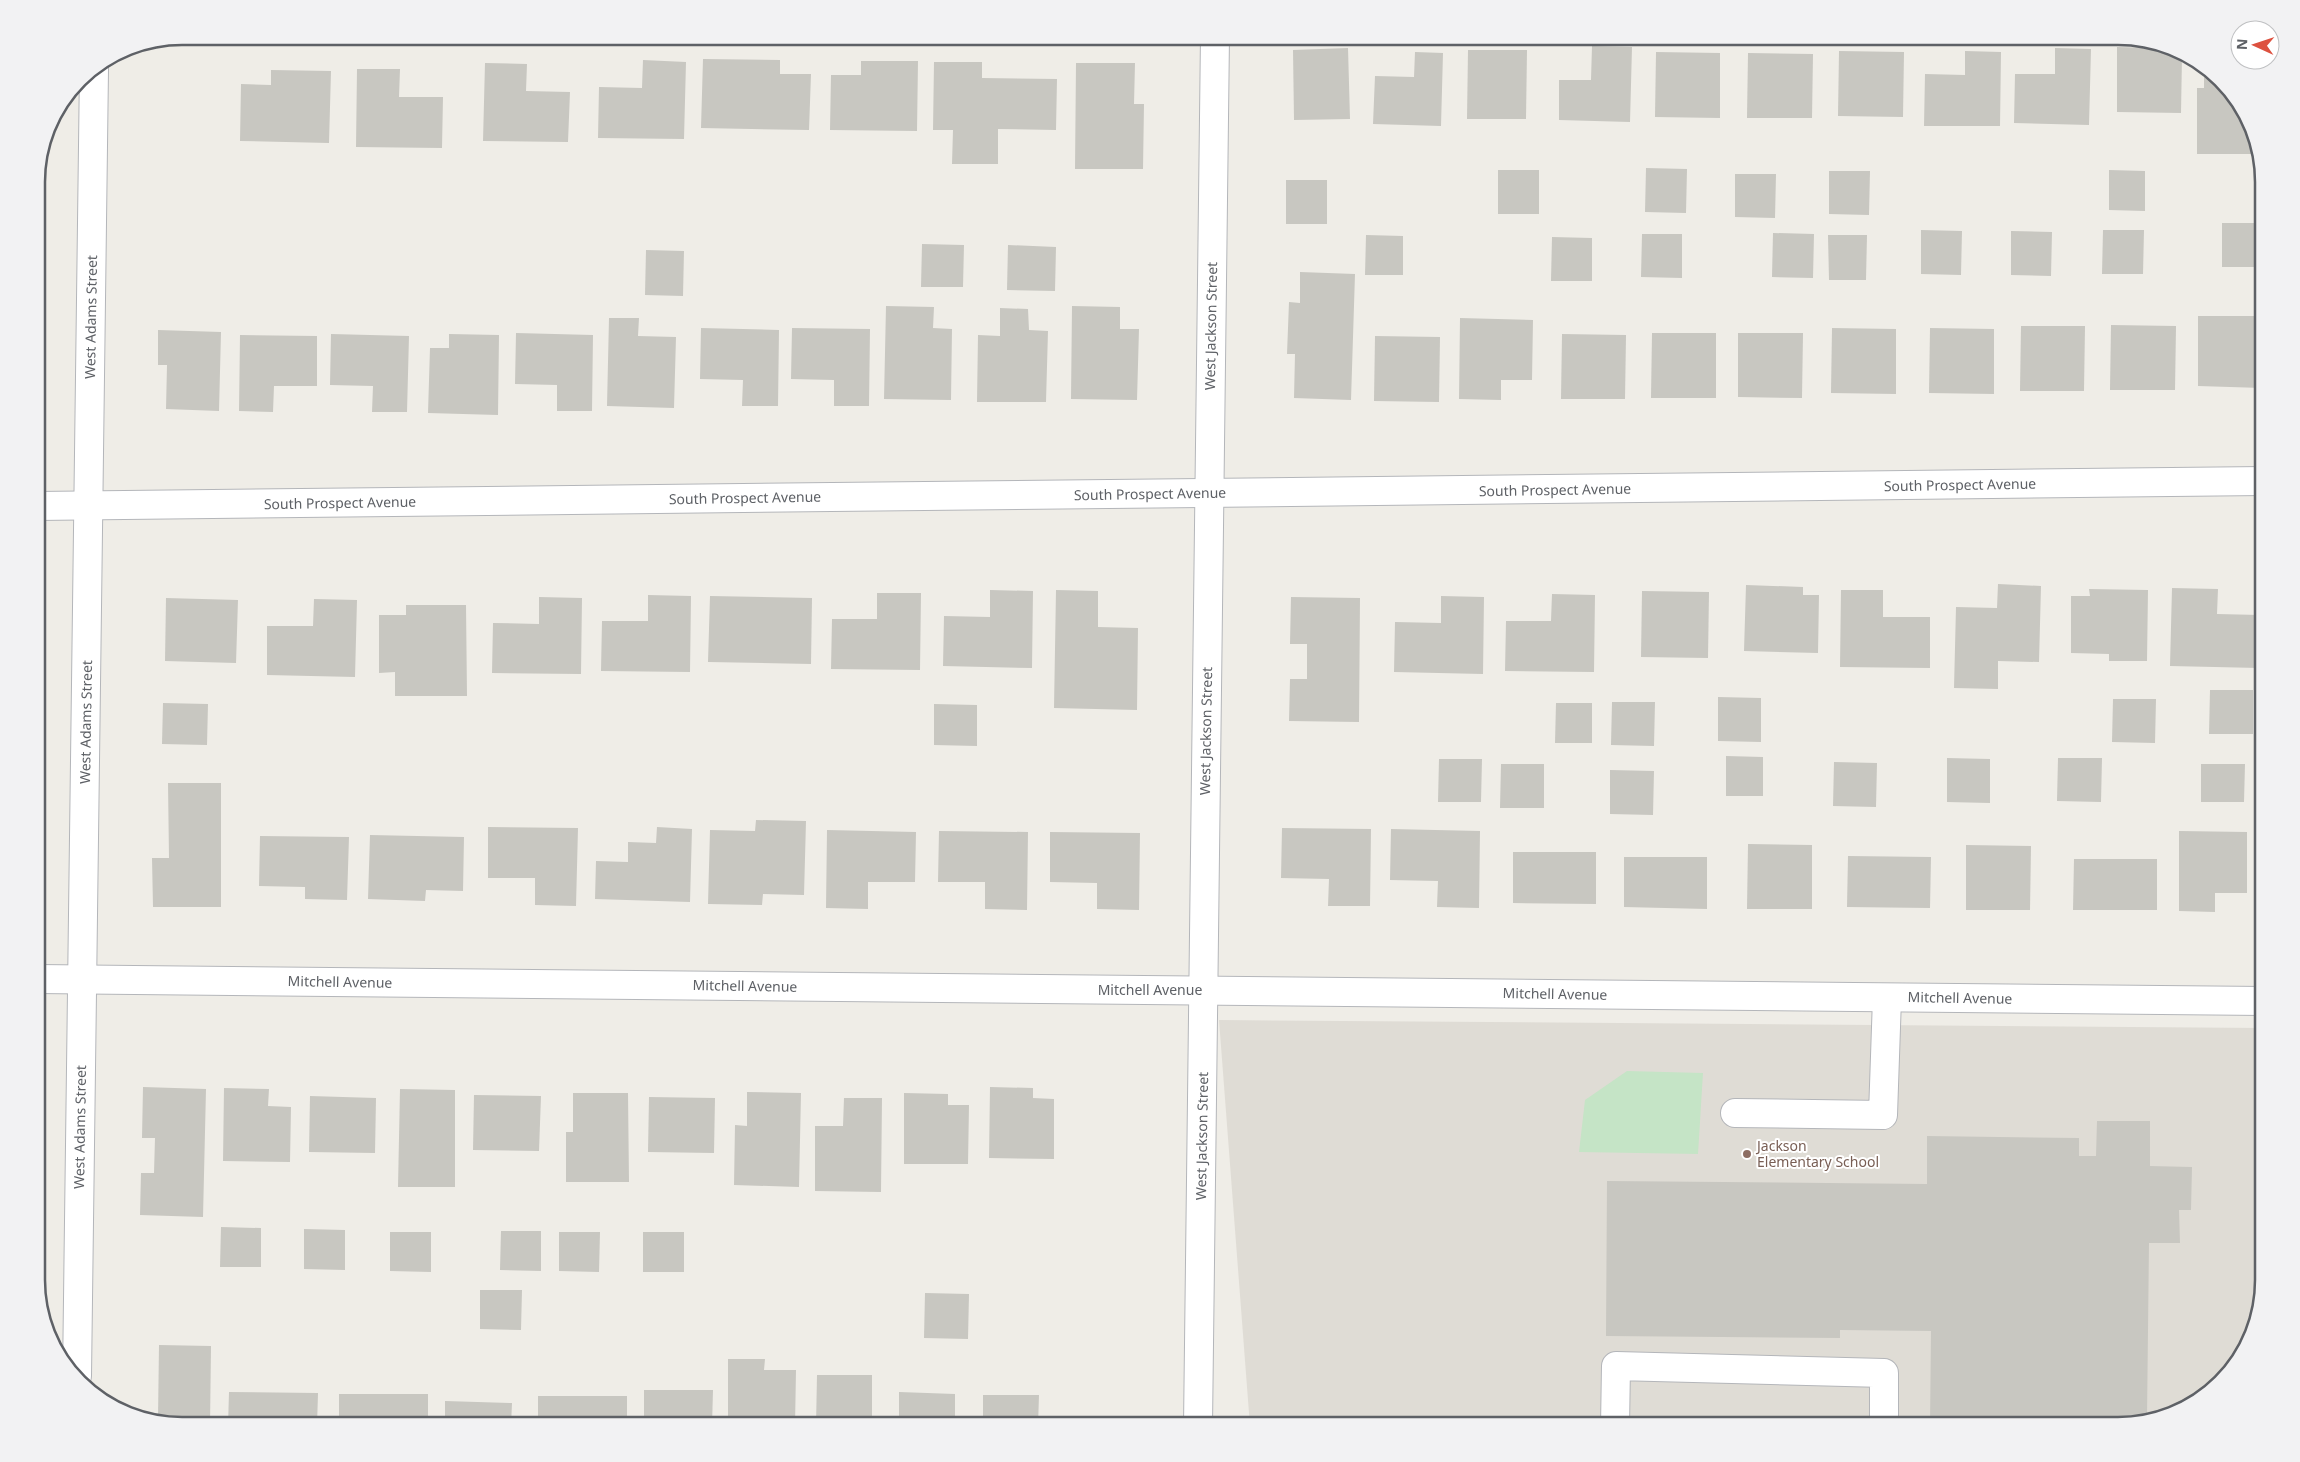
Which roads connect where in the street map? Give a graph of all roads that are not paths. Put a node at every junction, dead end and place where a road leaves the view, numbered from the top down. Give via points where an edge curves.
1 (1215, 45) edge
2 (94, 78) edge
3 (2255, 482) edge
4 (1209, 493) junction
5 (45, 506) edge
6 (88, 506) junction
7 (45, 979) edge
8 (83, 980) junction
9 (1203, 991) junction
10 (1887, 998) junction
11 (2255, 1002) edge
12 (1735, 1113) dead end
13 (77, 1368) edge
14 (1198, 1417) edge
15 (1615, 1417) edge
16 (1884, 1417) edge

1 - 4 street, West Jackson Street
2 - 6 street, West Adams Street
3 - 4 street, South Prospect Avenue
4 - 6 street, South Prospect Avenue
4 - 9 street, West Jackson Street
5 - 6 street, South Prospect Avenue
6 - 8 street, West Adams Street
7 - 8 street, Mitchell Avenue
8 - 9 street, Mitchell Avenue
8 - 13 street, West Adams Street
9 - 10 street, Mitchell Avenue
9 - 14 street, West Jackson Street
10 - 11 street, Mitchell Avenue
10 - 12 street via 1883,1115
15 - 16 street via 1616,1366 1884,1373

